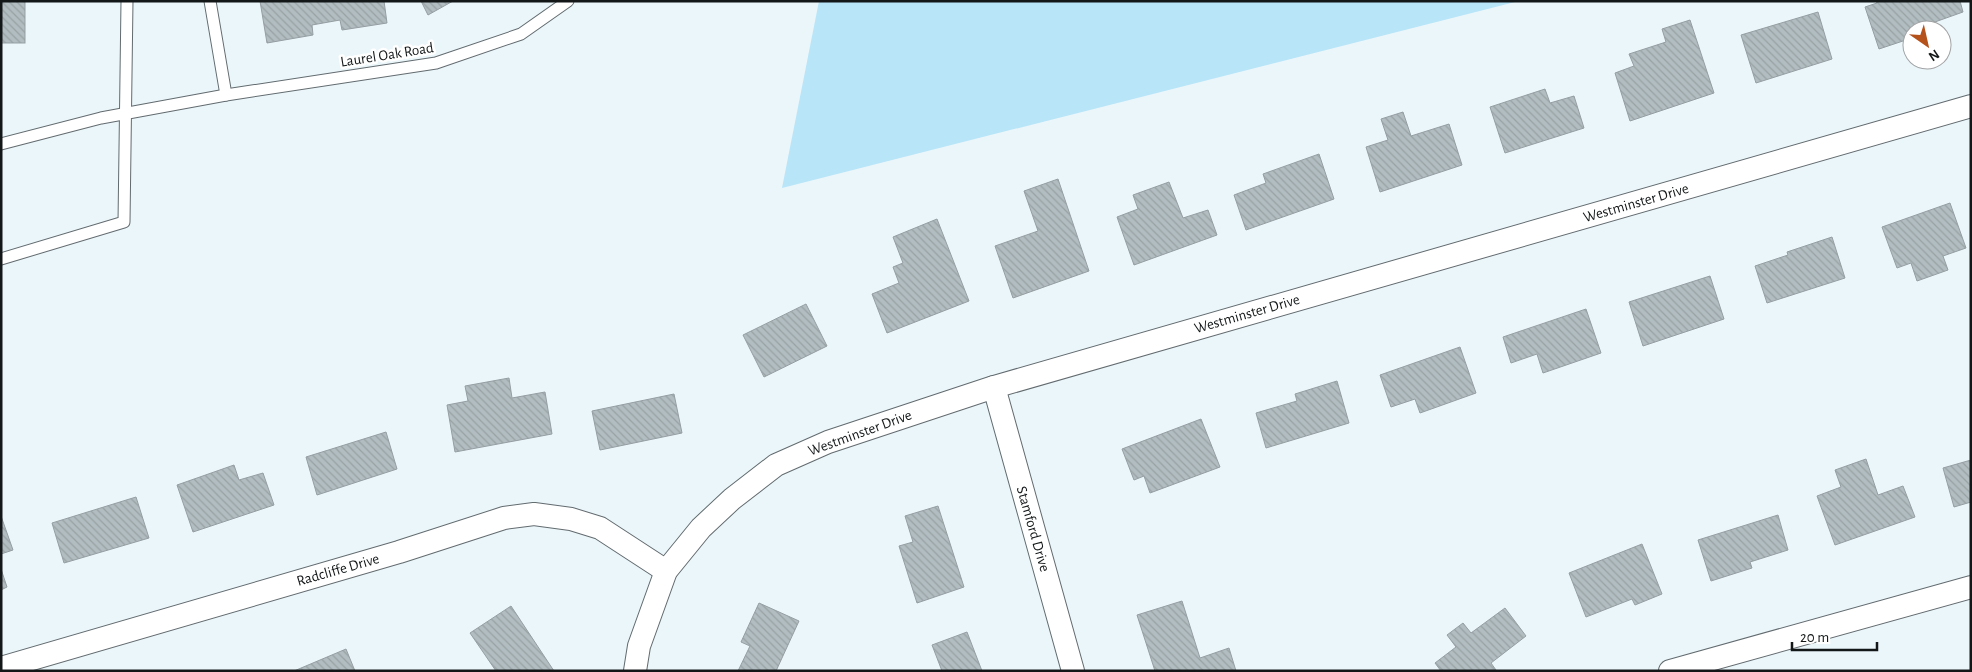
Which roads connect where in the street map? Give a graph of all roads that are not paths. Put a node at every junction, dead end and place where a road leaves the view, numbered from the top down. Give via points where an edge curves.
1 (127, 1) edge
2 (210, 1) edge
3 (568, 1) edge
4 (226, 95) junction
5 (1971, 106) edge
6 (126, 113) junction
7 (1, 144) edge
8 (1, 260) edge
9 (994, 387) junction
10 (666, 572) junction
11 (1971, 588) edge
12 (1, 668) edge
13 (635, 671) edge
14 (1073, 671) edge
15 (1670, 671) edge

1 - 6 lane
2 - 4 lane
3 - 4 lane, Laurel Oak Road via 521,34 436,64
4 - 6 lane, Laurel Oak Road
5 - 9 street, Westminster Drive
6 - 7 lane, Laurel Oak Road
6 - 8 lane via 124,222
9 - 10 street, Westminster Drive via 828,442 776,464 700,528
9 - 14 street, Stamford Drive
10 - 12 street, Radcliffe Drive via 600,528 571,518 534,514 504,518 399,552
10 - 13 street, Westminster Drive via 639,646
11 - 15 street

